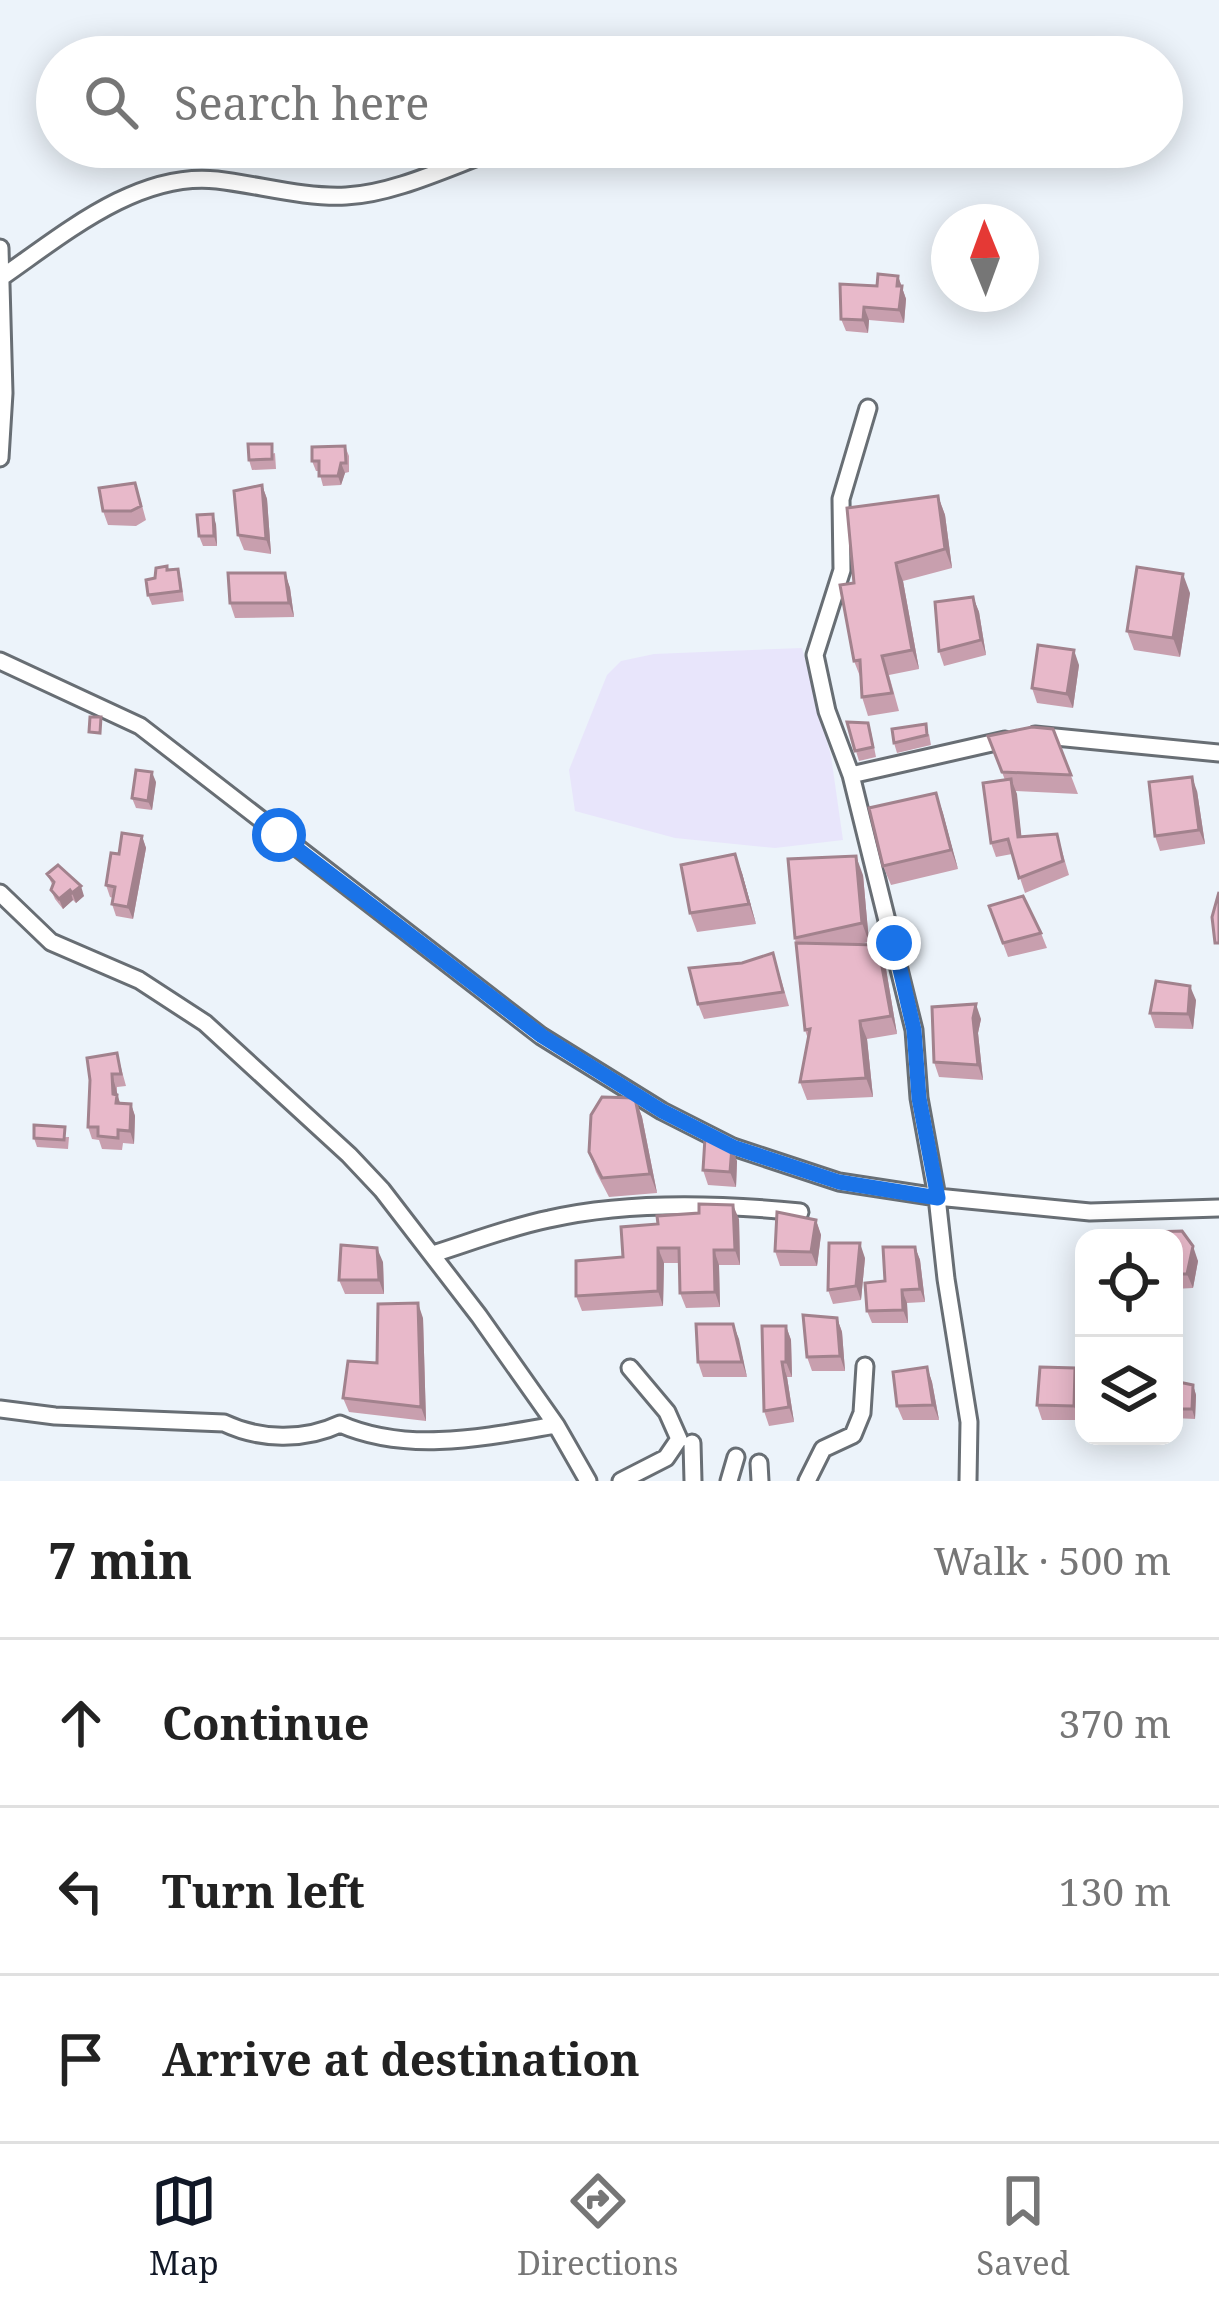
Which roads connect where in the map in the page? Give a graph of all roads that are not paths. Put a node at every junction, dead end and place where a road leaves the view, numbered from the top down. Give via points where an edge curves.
1 (447, 168) edge
2 (0, 248) edge
3 (2, 277) edge
4 (2, 325) edge
5 (868, 408) dead end
6 (0, 458) edge
7 (0, 662) edge
8 (1219, 753) edge
9 (850, 776) junction
10 (0, 893) edge
11 (938, 1198) junction
12 (1219, 1208) edge
13 (800, 1212) edge
14 (433, 1255) junction
15 (865, 1366) dead end
16 (630, 1368) dead end
17 (0, 1409) edge
18 (556, 1425) junction
19 (692, 1443) dead end
20 (736, 1457) dead end
21 (759, 1463) dead end
22 (589, 1481) edge
23 (621, 1481) edge
24 (693, 1481) edge
25 (729, 1481) edge
26 (760, 1481) edge
27 (807, 1481) edge
28 (968, 1481) edge

1 - 3 street via 348,196 217,180 159,184
2 - 3 street
3 - 4 street
4 - 6 street
5 - 9 street via 841,499 842,570 815,655
7 - 11 street via 140,726 542,1036 662,1111 733,1147 839,1182
8 - 9 street via 1038,734
9 - 11 street via 914,1030
10 - 14 street via 51,942 139,980 223,1036 349,1155
11 - 12 street via 1090,1212
11 - 28 street via 968,1422
13 - 14 street via 739,1206 586,1213
14 - 18 street
15 - 27 street via 853,1435 823,1449
16 - 23 street via 679,1438 666,1458
17 - 18 street via 224,1424 283,1437 340,1424 461,1442
18 - 22 street
19 - 24 street
20 - 25 street
21 - 26 street

